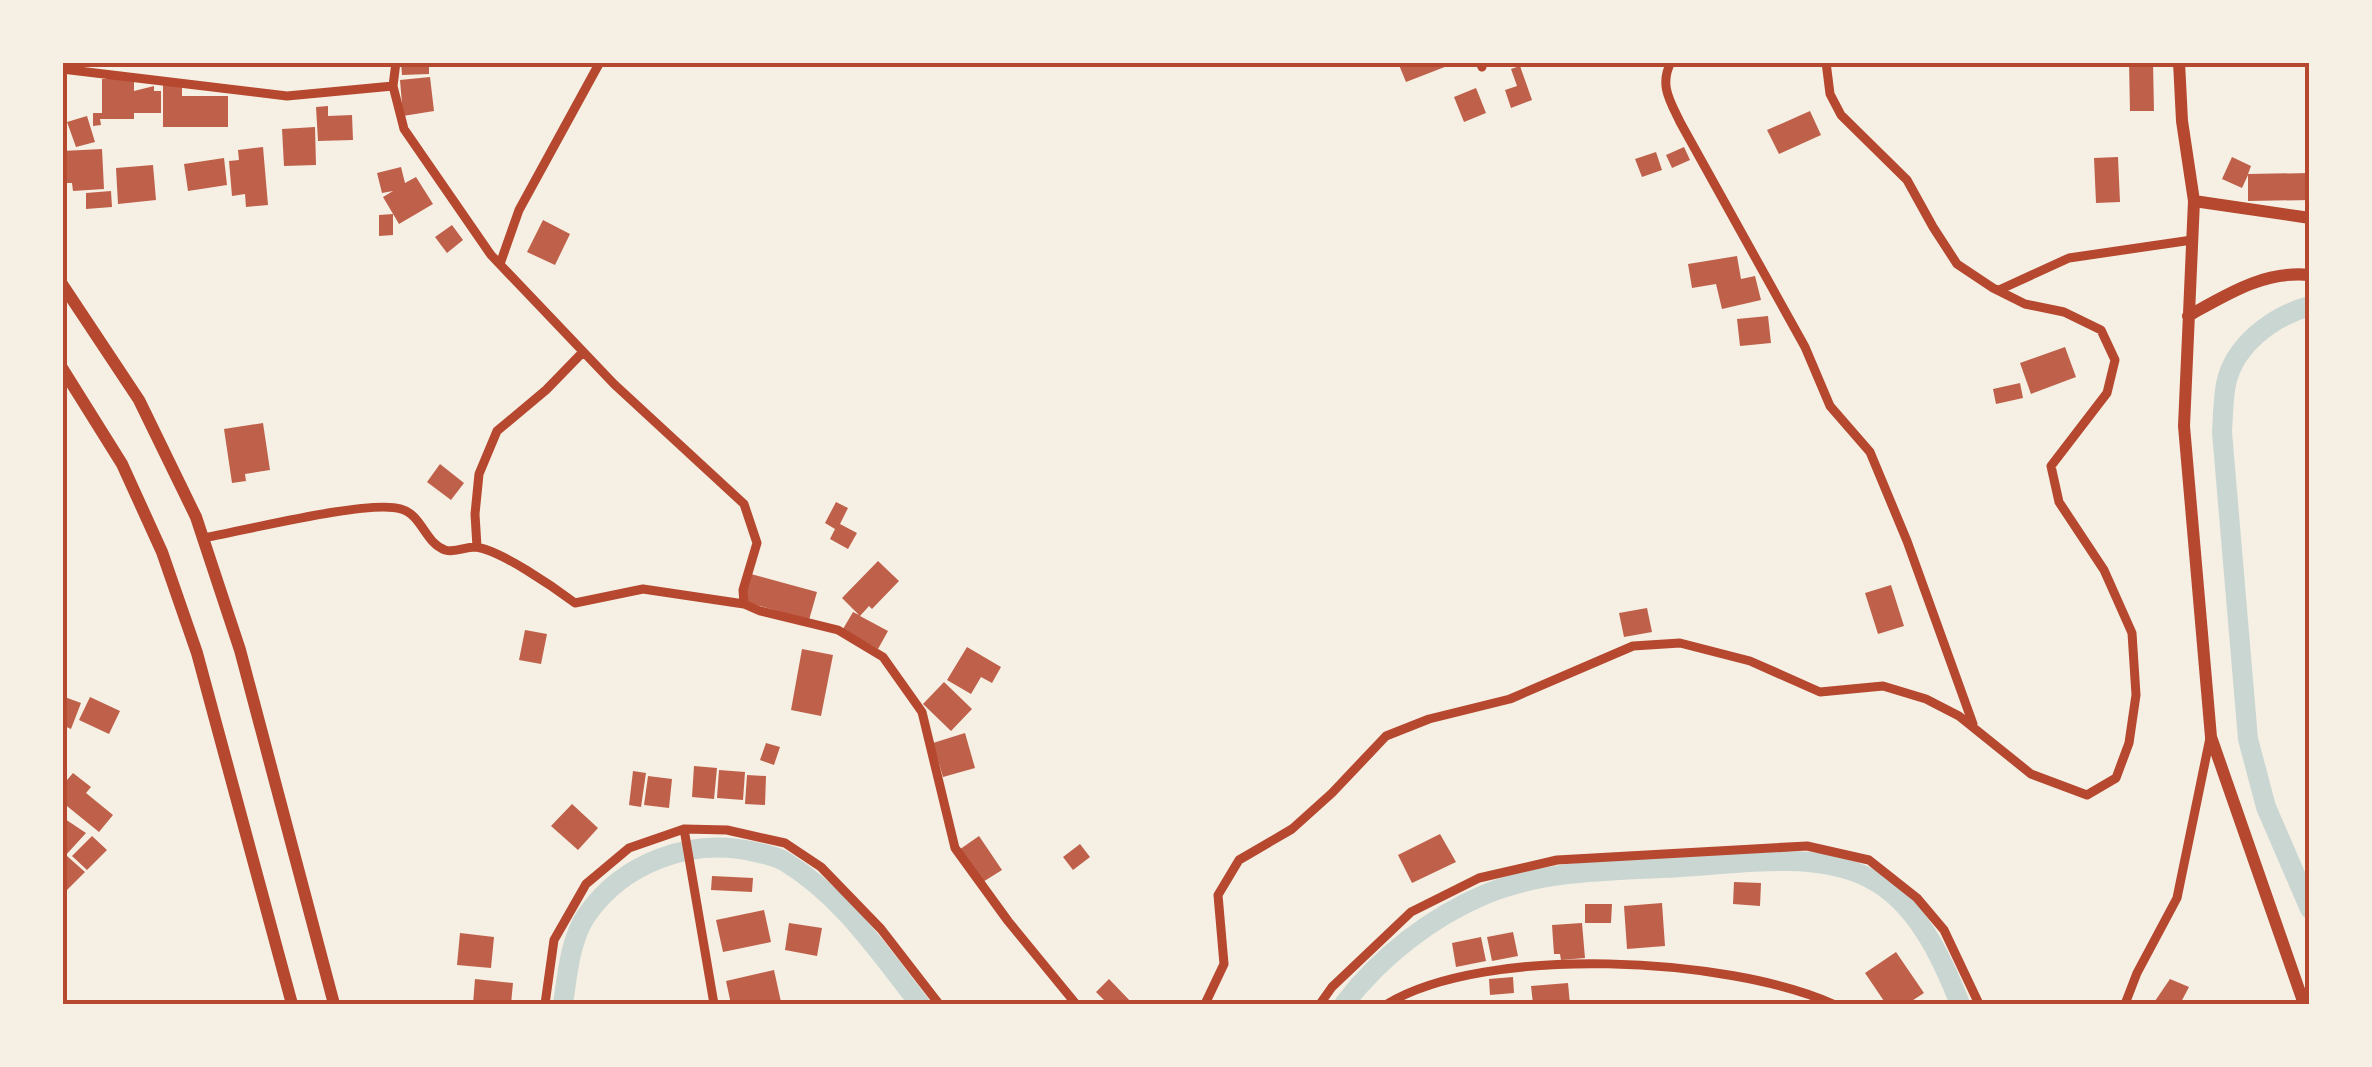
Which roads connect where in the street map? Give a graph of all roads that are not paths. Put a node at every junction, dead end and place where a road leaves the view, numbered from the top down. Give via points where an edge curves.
1 (396, 62) edge
2 (600, 62) edge
3 (1671, 62) edge
4 (1826, 62) edge
5 (2179, 62) edge
6 (62, 69) edge
7 (393, 86) junction
8 (2194, 201) junction
9 (2310, 218) edge
10 (2192, 240) junction
11 (500, 264) junction
12 (2310, 275) edge
13 (62, 284) edge
14 (1998, 290) junction
15 (2188, 316) junction
16 (583, 352) junction
17 (62, 368) edge
18 (204, 538) junction
19 (477, 547) junction
20 (744, 604) junction
21 (1974, 728) junction
22 (2210, 737) junction
23 (684, 829) junction
24 (292, 1004) edge
25 (334, 1004) edge
26 (545, 1004) edge
27 (714, 1004) edge
28 (940, 1004) edge
29 (1076, 1004) edge
30 (1205, 1004) edge
31 (1320, 1004) edge
32 (1387, 1004) edge
33 (1833, 1004) edge
34 (1979, 1004) edge
35 (2125, 1004) edge
36 (2304, 1004) edge

1 - 7 street
2 - 11 street via 519,210
3 - 21 street via 1665,91 1680,122 1830,406 1870,452
4 - 14 street via 1841,115 1908,180 1957,264
5 - 8 main road
6 - 7 street via 287,96
7 - 11 street via 404,129
8 - 9 main road
8 - 10 main road
10 - 14 street via 2069,258
10 - 15 main road
11 - 16 street
12 - 15 main road via 2268,278
13 - 18 main road via 139,400
14 - 21 street via 2102,330 2115,360 2107,392 2051,466 2060,502 2104,570 2132,634 2136,695 2116,778 2087,795 2031,774
15 - 22 main road via 2184,426
16 - 19 street via 497,432 479,474
16 - 20 street via 744,504 757,544
17 - 24 main road via 122,464 162,552 197,653
18 - 19 street via 335,512 397,508 412,514 436,546 450,552
18 - 25 main road
19 - 20 street via 536,574 576,603 643,589
20 - 29 street via 838,630 884,656 922,712 954,848
21 - 30 street via 1926,699 1883,686 1820,692 1750,661 1680,644 1632,646 1510,699 1386,736 1292,829 1239,860 1218,895 1224,964
22 - 35 street via 2177,898
22 - 36 main road
23 - 26 street via 630,848 586,884 554,940
23 - 27 street
23 - 28 street via 785,842 880,928
31 - 34 street via 1411,912 1478,878 1557,860 1807,846 1869,860 1917,898 1944,930
32 - 33 street via 1406,992 1506,966 1606,963 1739,976

